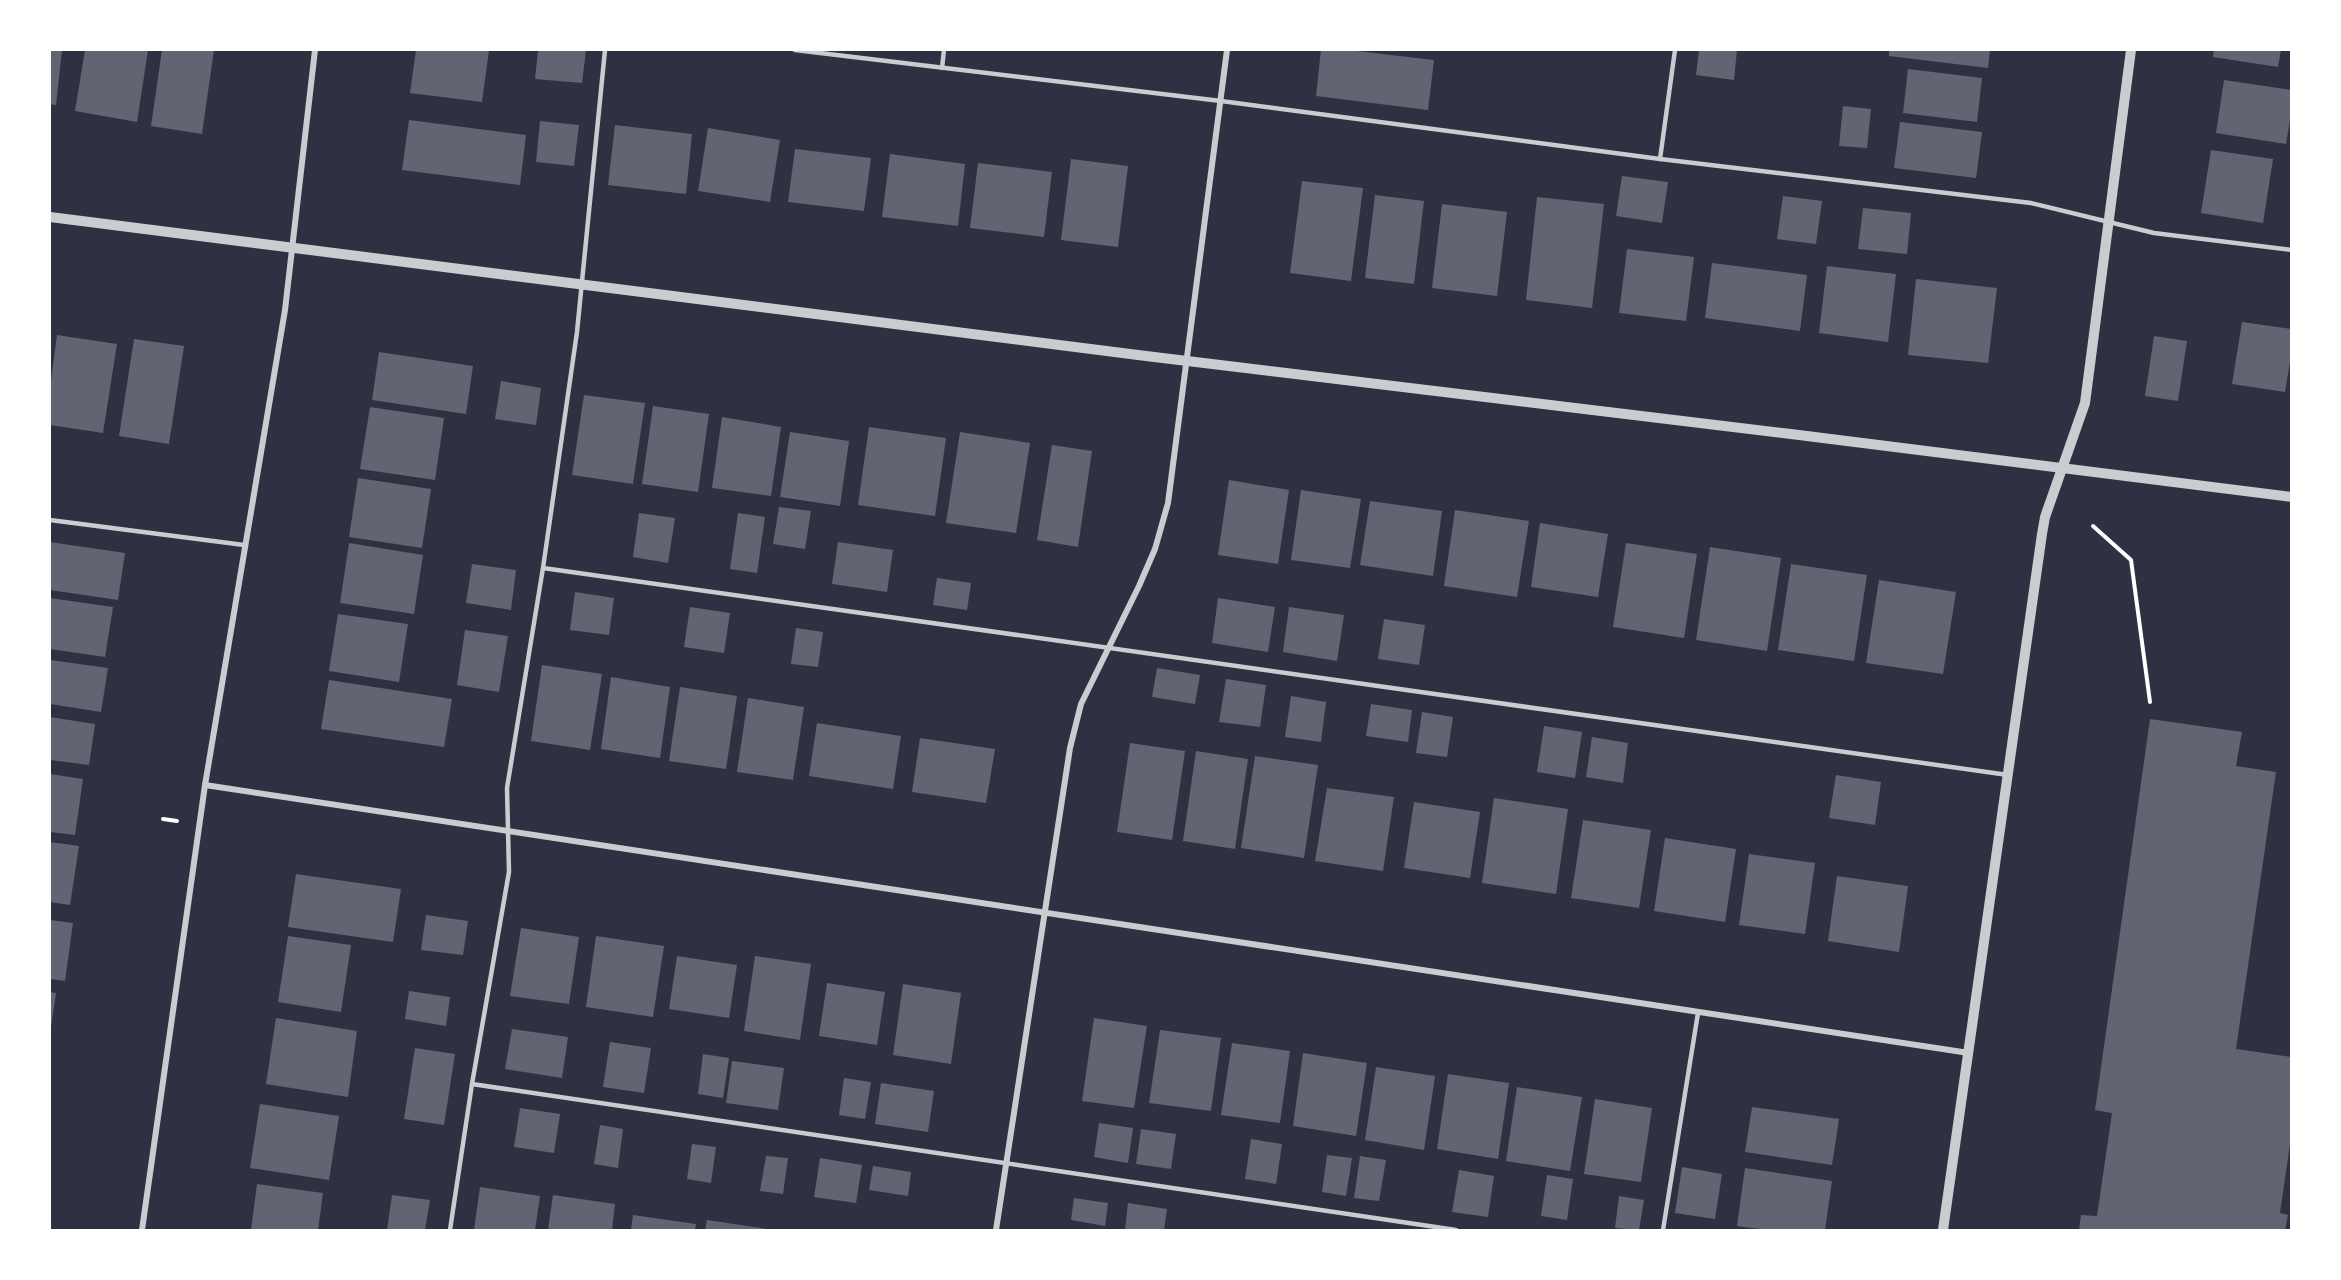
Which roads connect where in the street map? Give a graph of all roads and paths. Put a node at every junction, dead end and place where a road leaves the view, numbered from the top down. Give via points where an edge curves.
1 (315, 50) edge
2 (604, 50) edge
3 (795, 50) edge
4 (944, 50) edge
5 (1227, 50) edge
6 (1675, 50) edge
7 (2131, 50) edge
8 (942, 68) junction
9 (1221, 101) junction
10 (1660, 159) junction
11 (50, 217) edge
12 (2109, 222) junction
13 (292, 248) junction
14 (2292, 250) edge
15 (582, 283) junction
16 (1187, 361) junction
17 (2064, 468) junction
18 (2292, 497) edge
19 (50, 520) edge
20 (2093, 526) dead end
21 (244, 545) junction
22 (543, 568) junction
23 (1109, 647) junction
24 (2151, 702) dead end
25 (2009, 775) junction
26 (205, 785) junction
27 (163, 819) dead end
28 (181, 822) dead end
29 (508, 831) junction
30 (1045, 912) junction
31 (1698, 1013) junction
32 (1969, 1053) junction
33 (472, 1084) junction
34 (1006, 1164) junction
35 (142, 1230) edge
36 (450, 1230) edge
37 (996, 1230) edge
38 (1456, 1230) edge
39 (1664, 1230) edge
40 (1943, 1230) edge

1 - 13 street
2 - 15 lane
3 - 8 lane
4 - 8 lane
5 - 9 street
6 - 10 lane
7 - 12 street
8 - 9 lane
9 - 10 lane
9 - 16 street
10 - 12 lane via 2031,203
11 - 13 street
12 - 14 lane via 2154,233
12 - 17 street via 2085,403
13 - 15 street
13 - 21 street
15 - 16 street
15 - 22 lane
16 - 17 street
16 - 23 street via 1168,503 1155,549
17 - 18 street
17 - 25 street via 2045,517
19 - 21 lane
20 - 24 path via 2131,560
21 - 26 street
22 - 23 lane
22 - 29 lane via 507,789
23 - 25 lane
23 - 30 street via 1081,704 1070,748
25 - 32 street
26 - 29 street
26 - 35 street
27 - 28 path
29 - 30 street
29 - 33 lane via 509,872
30 - 31 street
30 - 34 street
31 - 32 street
31 - 39 lane
32 - 40 street
33 - 34 lane
33 - 36 lane
34 - 37 street
34 - 38 lane

